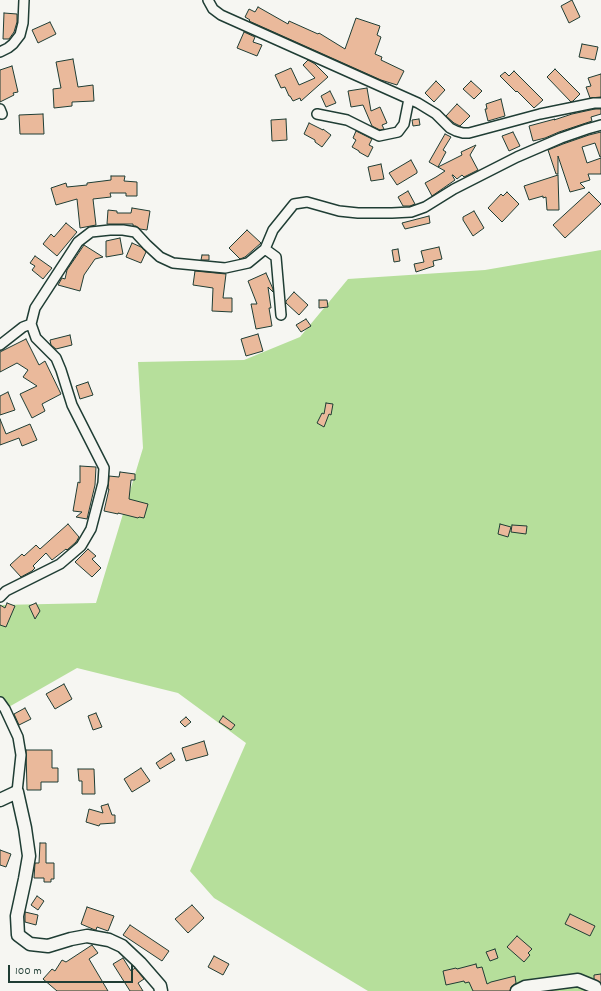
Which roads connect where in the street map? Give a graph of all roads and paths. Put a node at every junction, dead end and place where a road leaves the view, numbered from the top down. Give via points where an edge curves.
1 (24, 0) edge
2 (208, 0) edge
3 (0, 52) edge
4 (409, 99) junction
5 (601, 104) edge
6 (317, 114) dead end
7 (601, 125) edge
8 (266, 249) junction
9 (281, 315) dead end
10 (31, 324) junction
11 (0, 345) edge
12 (0, 597) edge
13 (0, 702) edge
14 (17, 792) junction
15 (0, 800) edge
16 (161, 991) edge
17 (517, 991) edge
18 (596, 991) edge

1 - 3 street via 20,34 13,44
2 - 4 street via 213,9 221,15
4 - 5 street via 436,114 450,128 462,133 540,114 594,103
4 - 6 street via 404,124 398,132 379,136 347,120
7 - 8 street via 587,128 517,157 454,189 425,208 411,212 358,213 339,211 307,202 294,204 273,230
8 - 9 street via 276,256
8 - 10 street via 248,263 225,268 210,267 173,263 160,257 135,232 91,232 78,242 35,308
10 - 11 street
10 - 12 street via 36,338 56,358 72,405 104,468 103,483 91,529 81,546 60,564 6,591
13 - 14 street via 18,737 21,755
14 - 15 street
14 - 16 street via 29,856 17,916 18,935 30,944 48,946 87,936 109,940 122,946 140,963 160,986
17 - 18 street via 526,987 578,980 595,987

